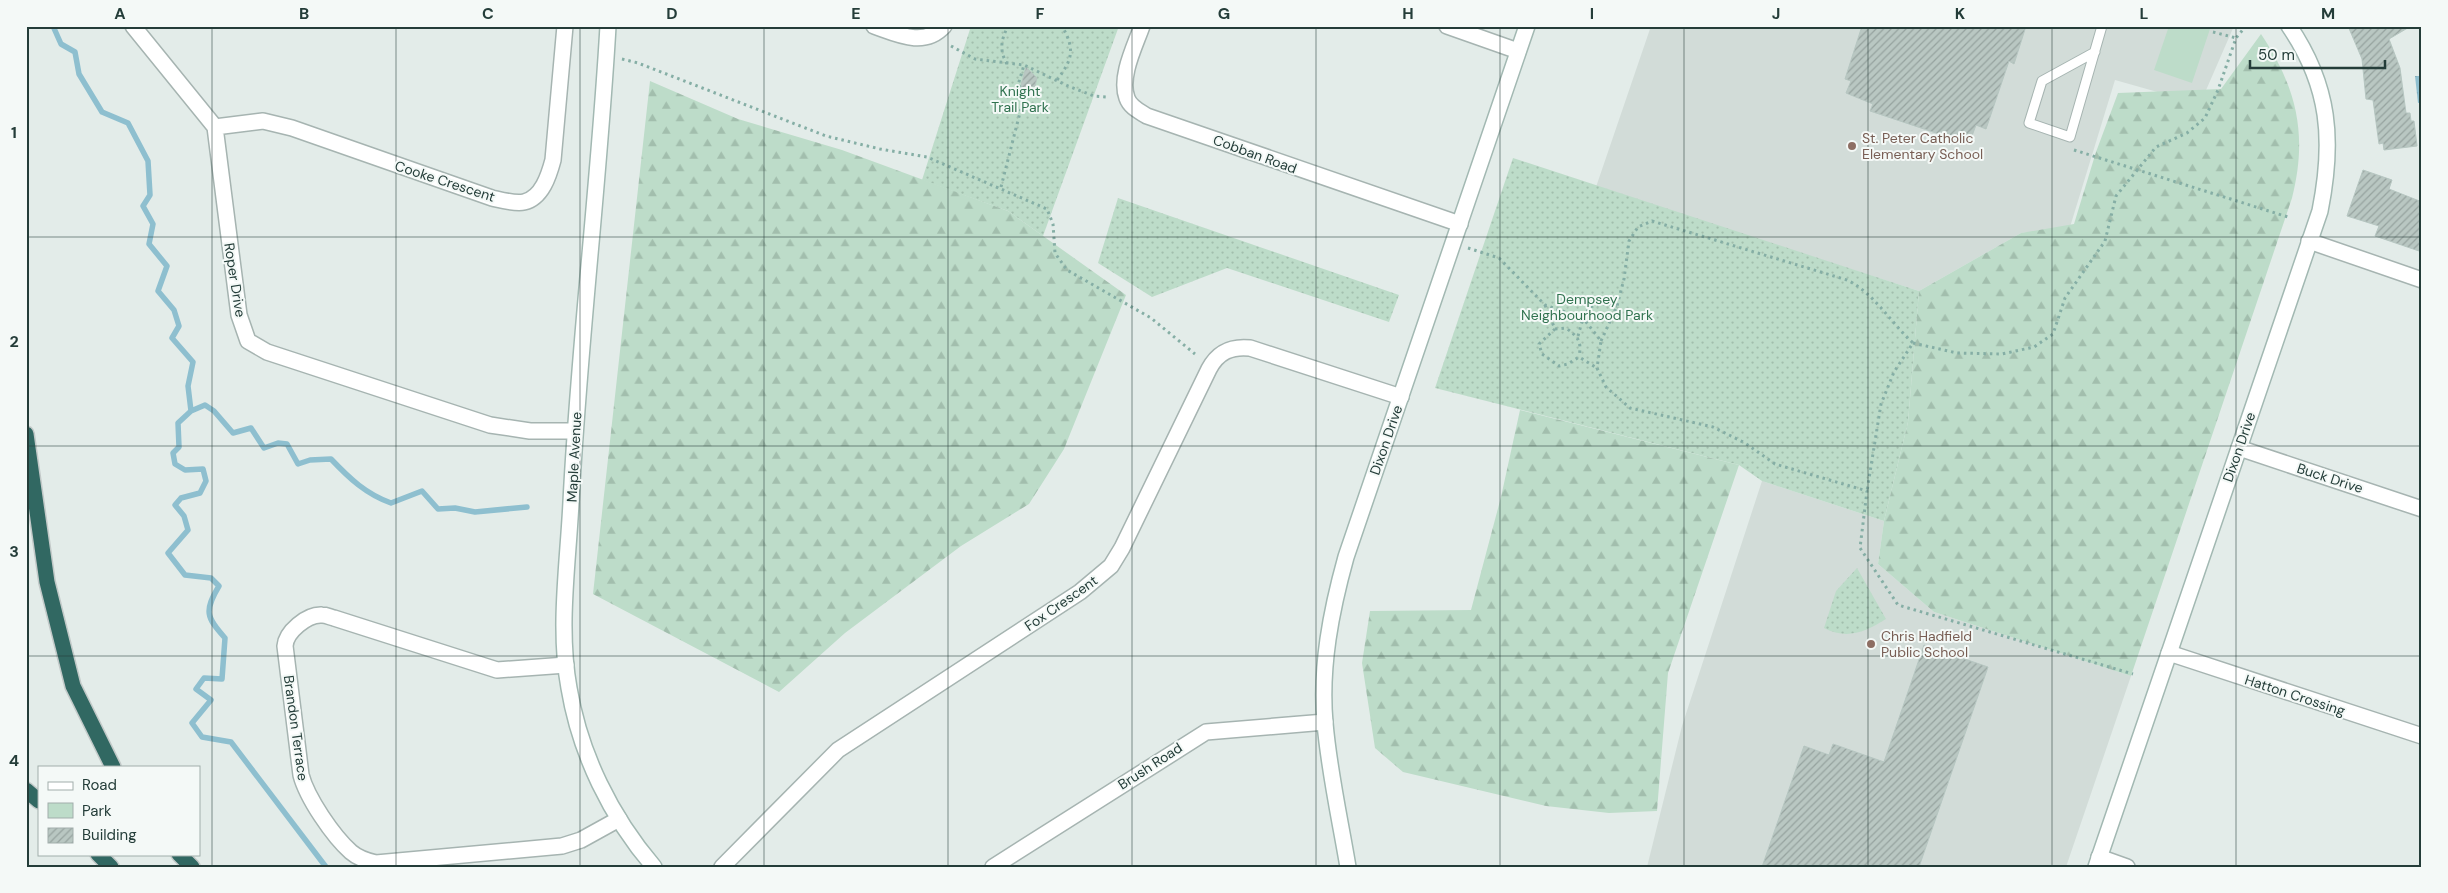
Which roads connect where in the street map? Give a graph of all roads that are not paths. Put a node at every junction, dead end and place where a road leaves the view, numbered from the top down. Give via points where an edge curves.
1 (133, 26) edge
2 (565, 26) edge
3 (608, 26) edge
4 (874, 26) edge
5 (944, 26) edge
6 (1142, 26) edge
7 (1447, 26) edge
8 (1527, 26) edge
9 (2102, 26) edge
10 (2290, 26) edge
11 (1518, 51) junction
12 (2095, 52) junction
13 (215, 127) junction
14 (1460, 224) junction
15 (2309, 241) junction
16 (2422, 280) edge
17 (1401, 397) junction
18 (574, 431) junction
19 (26, 434) edge
20 (2239, 448) junction
21 (2422, 509) edge
22 (2169, 653) junction
23 (566, 665) junction
24 (1325, 722) junction
25 (2422, 736) edge
26 (113, 766) edge
27 (26, 790) edge
28 (38, 800) edge
29 (618, 819) junction
30 (100, 856) edge
31 (181, 856) edge
32 (2098, 862) edge
33 (111, 867) edge
34 (192, 867) edge
35 (654, 867) edge
36 (722, 867) edge
37 (993, 867) edge
38 (1348, 867) edge
39 (2127, 867) edge

1 - 13 street
2 - 13 street, Cooke Crescent via 553,160 548,179 535,197 524,202 492,198 292,128 263,121
3 - 18 street, Maple Avenue
4 - 5 street via 919,39 933,35
6 - 14 street, Cobban Road via 1125,87 1127,99 1135,109 1147,116
7 - 11 street
8 - 11 street, Dixon Drive
9 - 12 lane
10 - 15 street, Dixon Drive via 2311,63 2326,114 2327,169 2320,211
11 - 14 street, Dixon Drive
12 - 12 lane via 2070,137 2029,123 2042,81
13 - 18 street, Roper Drive via 239,315 248,341 267,352 490,425 530,431
14 - 17 street, Dixon Drive
15 - 16 street
15 - 20 street, Dixon Drive
17 - 24 street, Dixon Drive via 1337,592 1326,651
17 - 36 street, Fox Crescent via 1250,348 1229,348 1209,369 1135,524 1111,566 1080,592 838,750
18 - 23 street, Maple Avenue via 564,645
19 - 26 highway via 47,582 73,686
20 - 21 street, Buck Drive
20 - 22 street, Dixon Drive
22 - 25 street, Hatton Crossing
22 - 32 street, Dixon Drive
23 - 29 street, Maple Avenue via 584,744
23 - 29 street, Brandon Terrace via 497,670 320,614 307,620 288,633 285,646 304,788 351,852 376,863 562,846 581,840
24 - 37 street, Brush Road via 1206,732
24 - 38 street, Dixon Drive
27 - 28 highway
29 - 35 street, Maple Avenue
30 - 33 highway
31 - 34 highway
32 - 39 street

